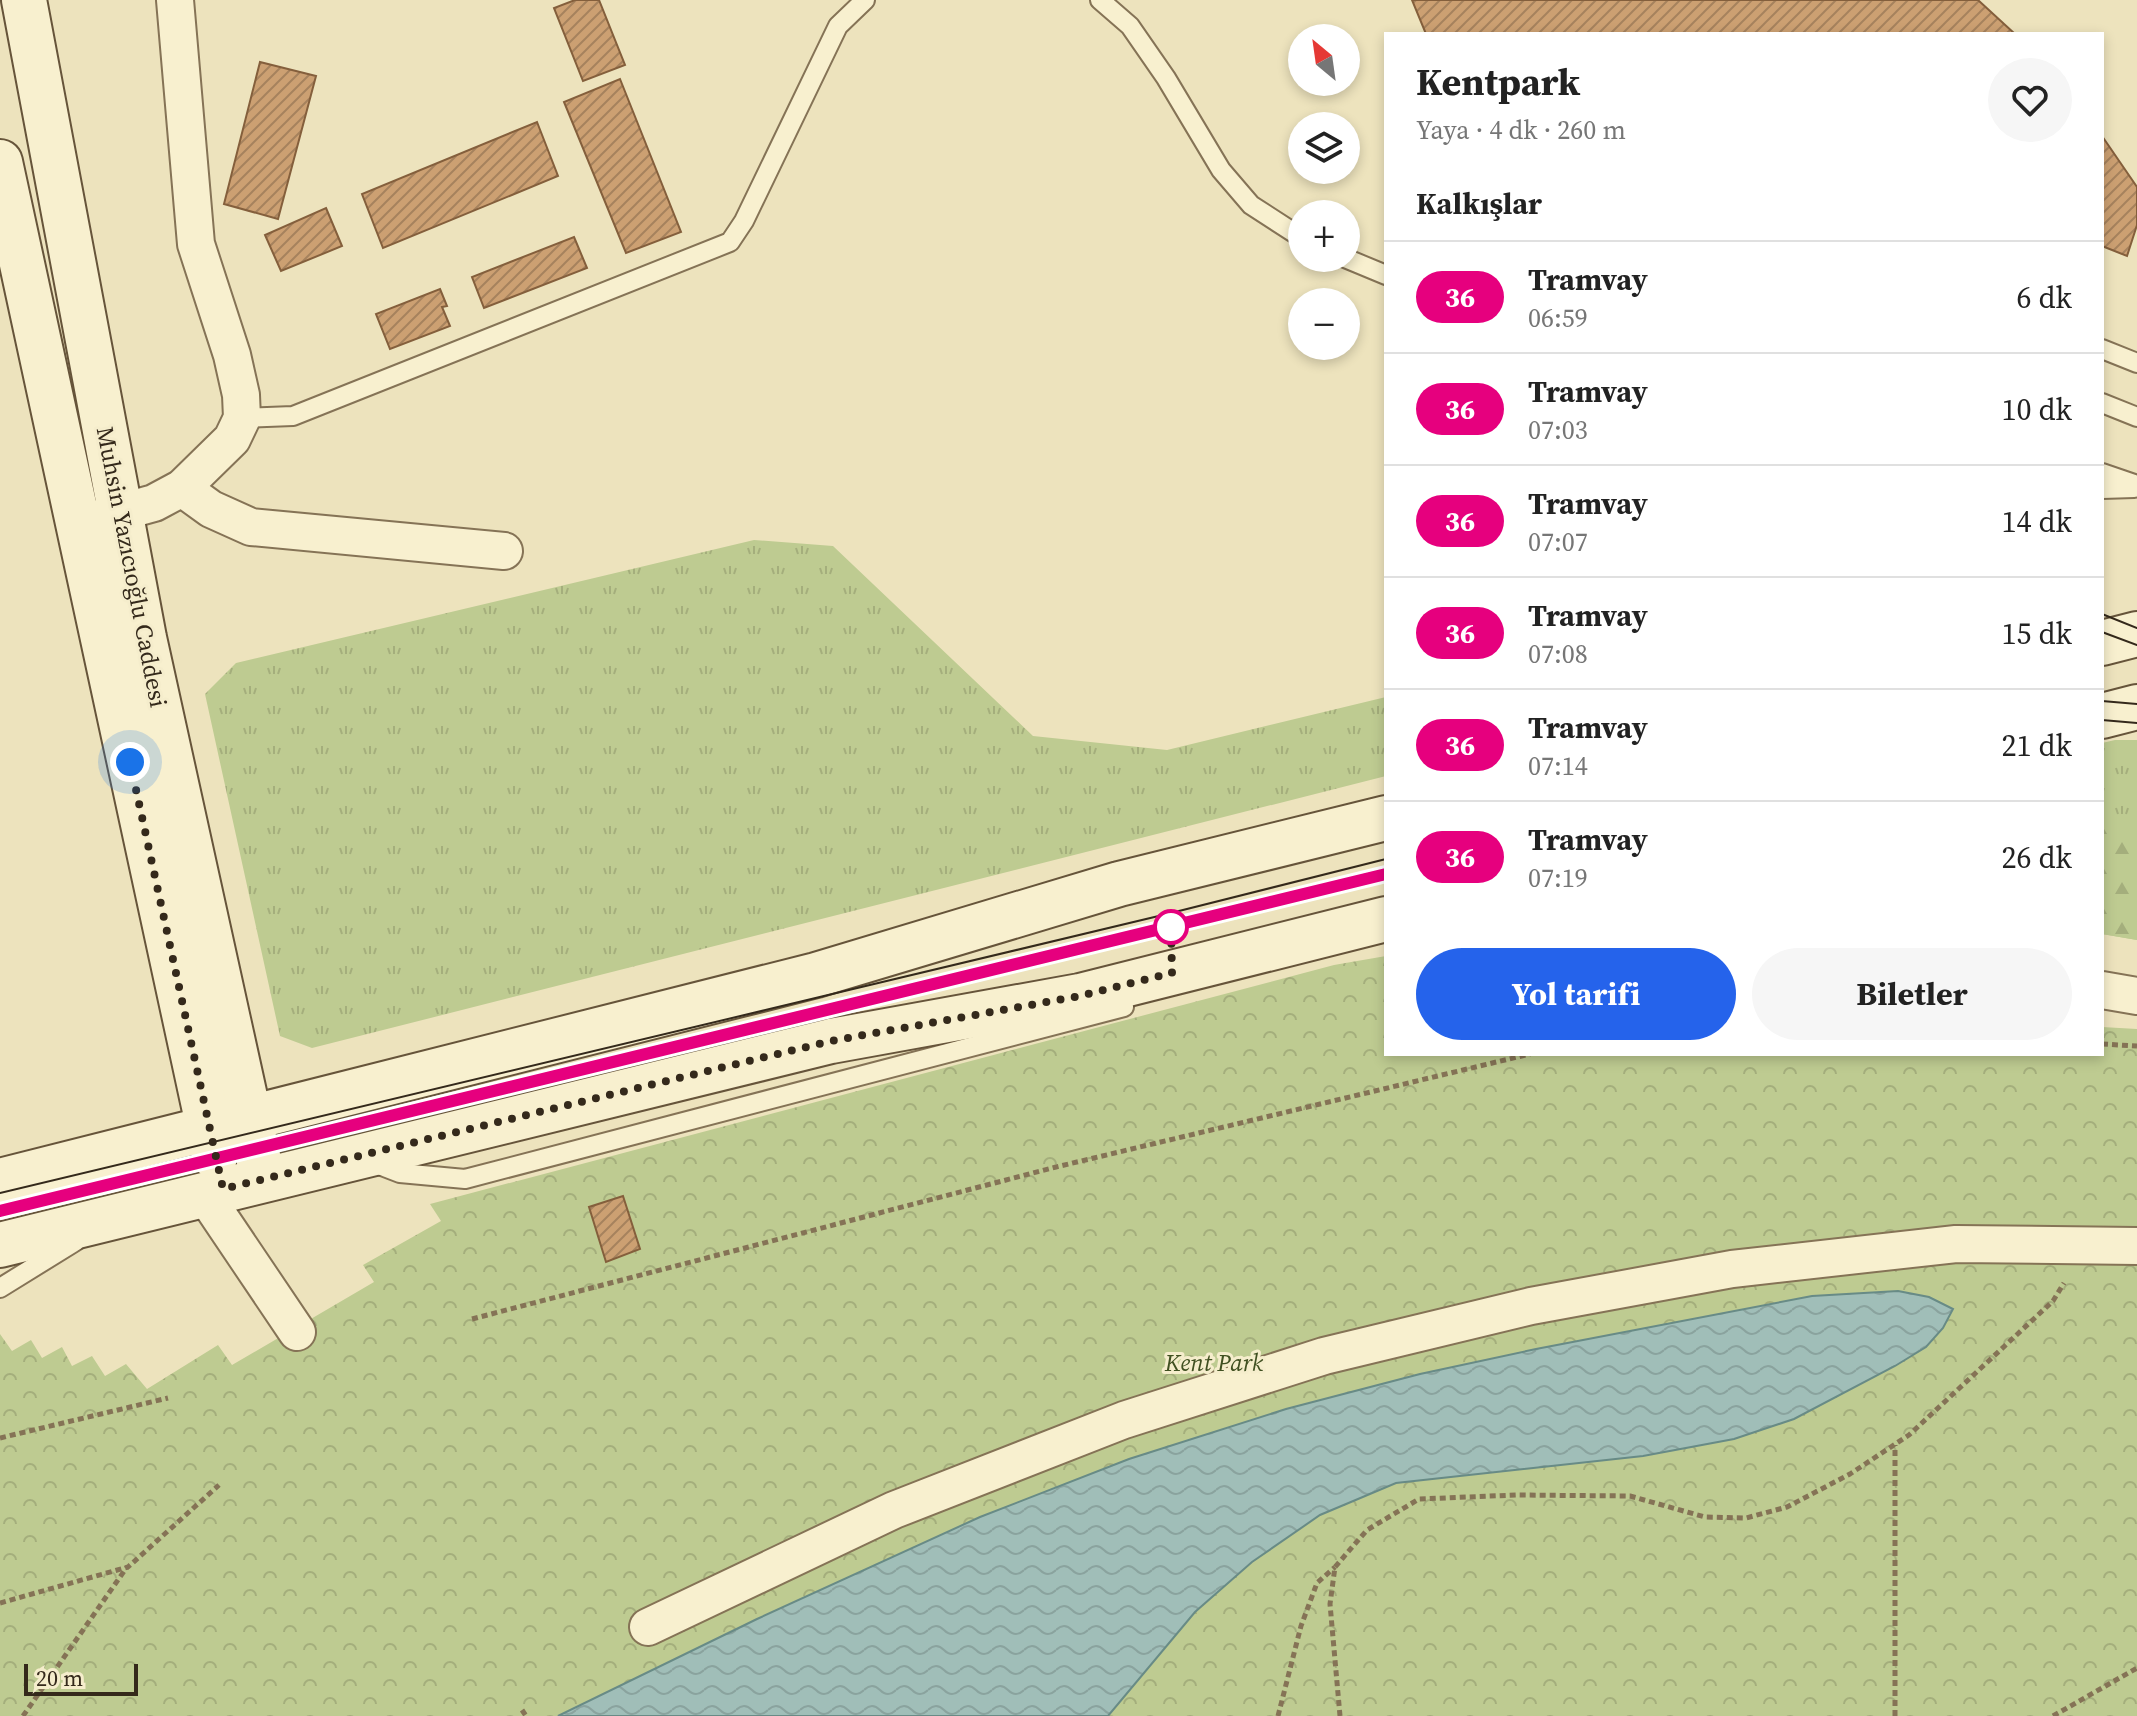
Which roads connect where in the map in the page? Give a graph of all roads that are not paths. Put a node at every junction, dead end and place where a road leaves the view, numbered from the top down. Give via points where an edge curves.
1 (24, 0) edge
2 (175, 0) edge
3 (865, 0) edge
4 (1100, 0) edge
5 (0, 162) edge
6 (1288, 229) edge
7 (1360, 264) edge
8 (1384, 274) edge
9 (2104, 350) edge
10 (2137, 363) edge
11 (2104, 404) edge
12 (2137, 417) edge
13 (242, 418) junction
14 (2104, 474) edge
15 (2137, 486) edge
16 (182, 488) junction
17 (2104, 489) edge
18 (119, 513) junction
19 (77, 523) junction
20 (504, 551) dead end
21 (2137, 634) edge
22 (2104, 642) edge
23 (2137, 707) edge
24 (2104, 715) edge
25 (1384, 818) edge
26 (1384, 920) edge
27 (2104, 990) edge
28 (2137, 996) edge
29 (1142, 1003) dead end
30 (229, 1122) junction
31 (356, 1157) junction
32 (0, 1181) edge
33 (230, 1187) junction
34 (112, 1216) junction
35 (0, 1245) edge
36 (2137, 1246) edge
37 (0, 1288) edge
38 (297, 1332) dead end
39 (648, 1627) dead end

1 - 18 main road, Muhsin Yazıcıoğlu Caddesi
2 - 13 street via 196,244 232,355
3 - 13 lane via 838,26 730,242 293,416
4 - 6 lane via 1130,26 1221,170 1251,205
5 - 19 main road
7 - 8 lane
9 - 10 lane
11 - 12 lane
13 - 16 street via 232,439
14 - 15 lane
15 - 17 lane
16 - 18 street
16 - 20 street via 211,509 251,527
18 - 19 street
18 - 30 main road, Muhsin Yazıcıoğlu Caddesi
19 - 30 main road
21 - 22 main road
23 - 24 main road
25 - 30 main road via 1119,884 816,975
26 - 31 main road via 1080,996 831,1041
27 - 28 street
29 - 31 lane via 465,1179 400,1173
30 - 32 main road
30 - 33 main road, Muhsin Yazıcıoğlu Caddesi
31 - 33 main road
33 - 34 main road
33 - 38 street
34 - 35 main road
34 - 37 lane
36 - 39 street via 1956,1244 1732,1269 1531,1306 1324,1356 1124,1420 894,1510

